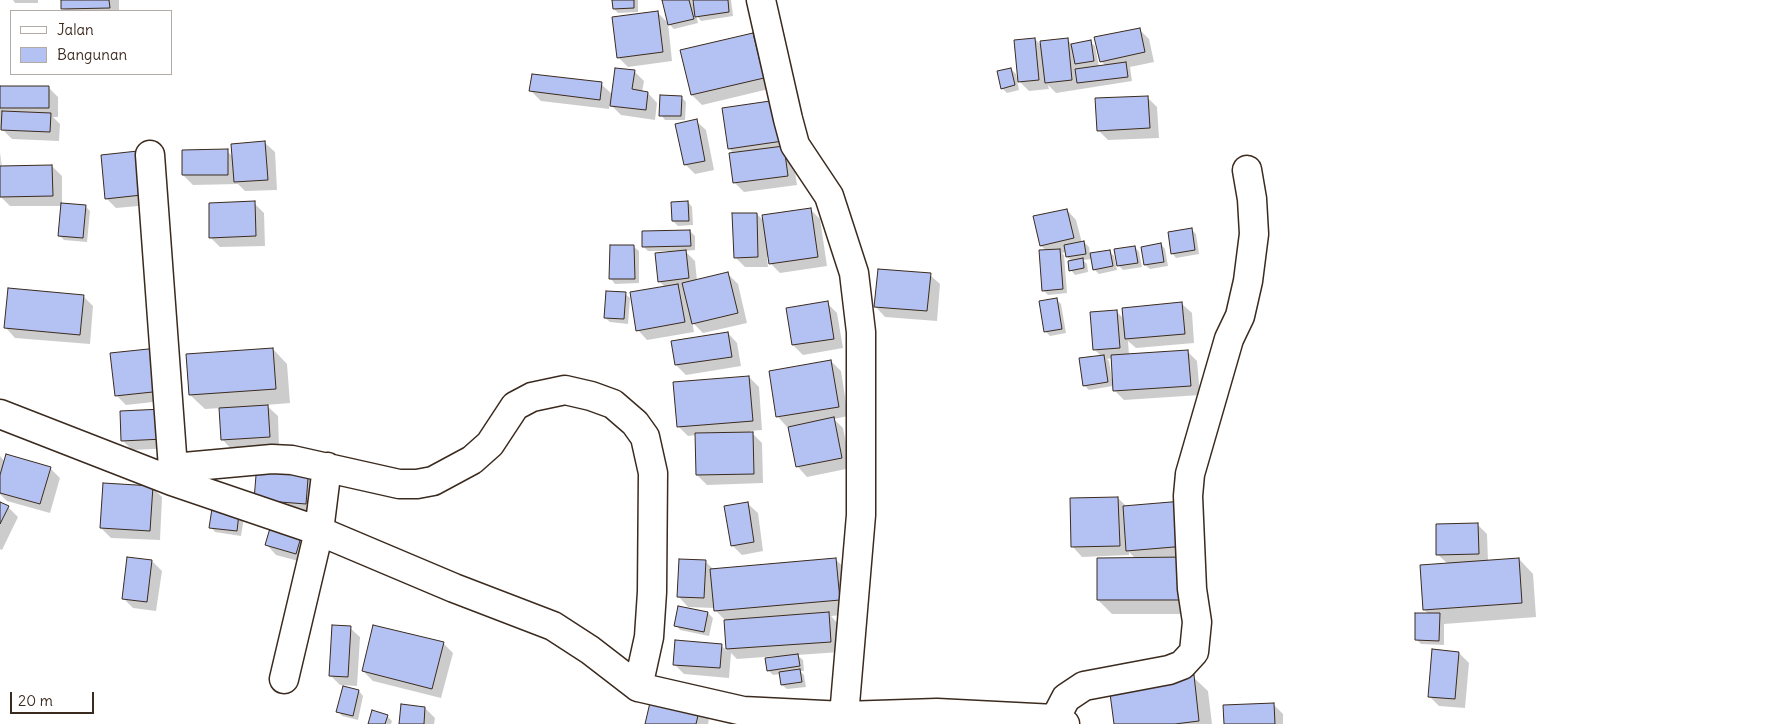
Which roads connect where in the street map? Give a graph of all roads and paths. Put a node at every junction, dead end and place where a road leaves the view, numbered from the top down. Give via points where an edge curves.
1 (761, 0) edge
2 (150, 155) dead end
3 (1247, 170) dead end
4 (0, 414) edge
5 (327, 467) junction
6 (172, 474) junction
7 (319, 530) junction
8 (284, 678) dead end
9 (638, 687) junction
10 (844, 716) junction
11 (1060, 721) edge

1 - 10 street via 795,145 829,196 854,273 860,322 861,515
2 - 6 street
3 - 11 street via 1254,234 1248,281 1190,474 1192,589 1197,622 1194,652 1182,665 1169,670 1084,686 1066,698
4 - 6 street
5 - 6 street via 292,460 272,460
5 - 7 street
5 - 9 street via 399,484 433,481 472,460 490,444 515,406 532,397 565,390 613,404 635,423 645,437 653,473 649,637
6 - 7 street
7 - 8 street
7 - 9 street via 553,626
9 - 10 street via 743,711
10 - 11 street via 937,713

